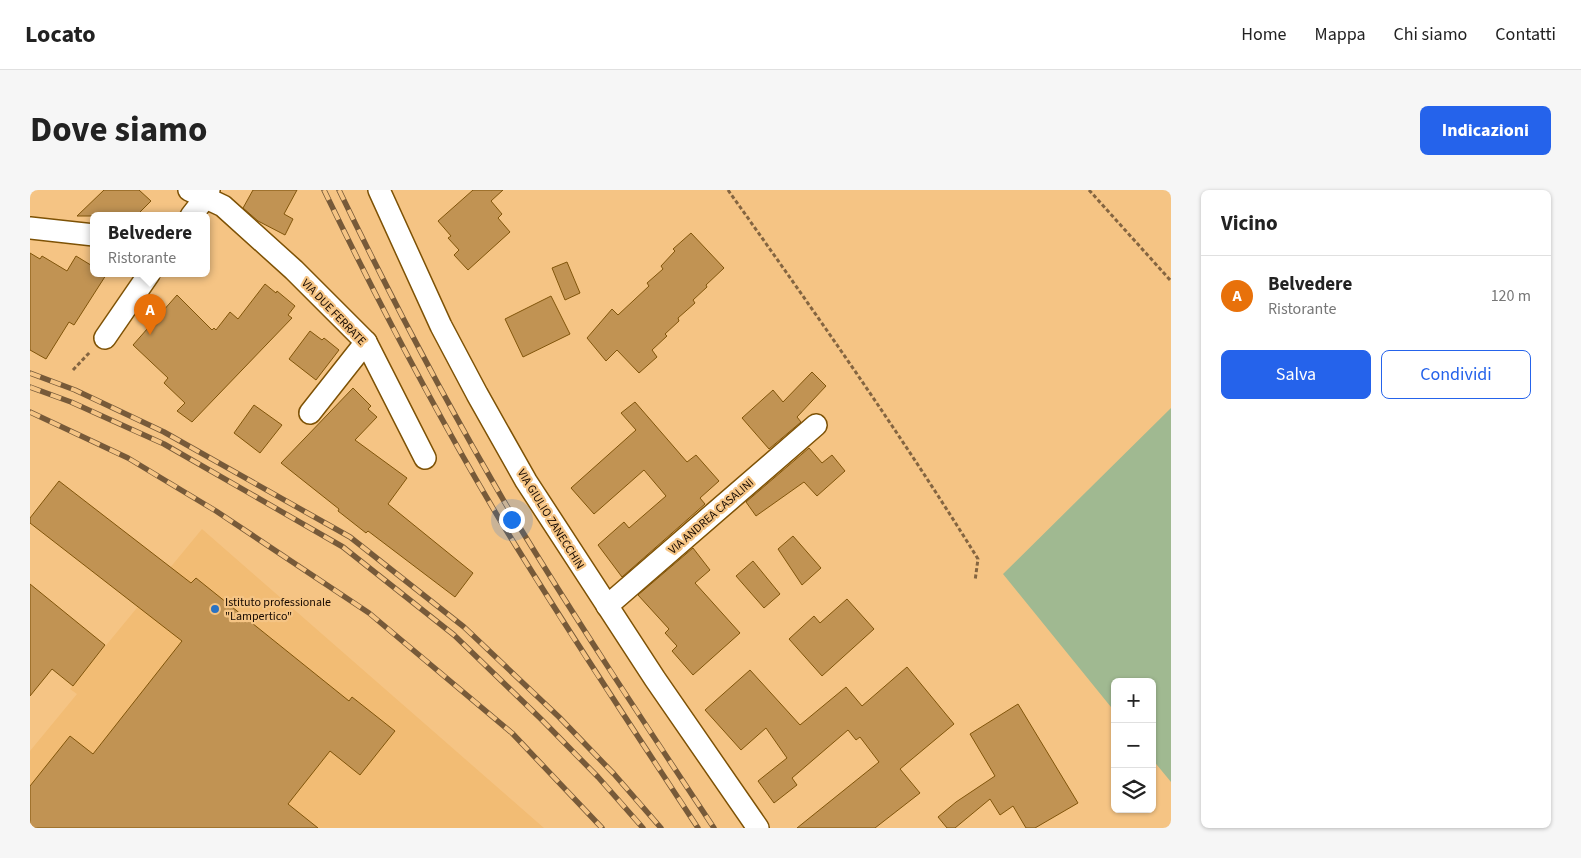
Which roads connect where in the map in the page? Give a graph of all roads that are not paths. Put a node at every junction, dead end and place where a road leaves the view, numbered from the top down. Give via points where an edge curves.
1 (379, 190) edge
2 (201, 193) edge
3 (193, 212) edge
4 (30, 228) edge
5 (90, 235) edge
6 (147, 277) edge
7 (366, 342) junction
8 (99, 343) road end
9 (310, 413) dead end
10 (816, 425) dead end
11 (425, 458) dead end
12 (607, 606) junction
13 (758, 828) edge

1 - 12 street, VIA GIULIO ZANECCHIN via 441,326 481,402 526,481
2 - 3 street
2 - 7 street, VIA DUE FERRATE via 223,206 259,238
4 - 5 street
6 - 8 street
7 - 9 street
7 - 11 street, VIA DUE FERRATE
10 - 12 street, VIA ANDREA CASALINI
12 - 13 street, VIA GIULIO ZANECCHIN

